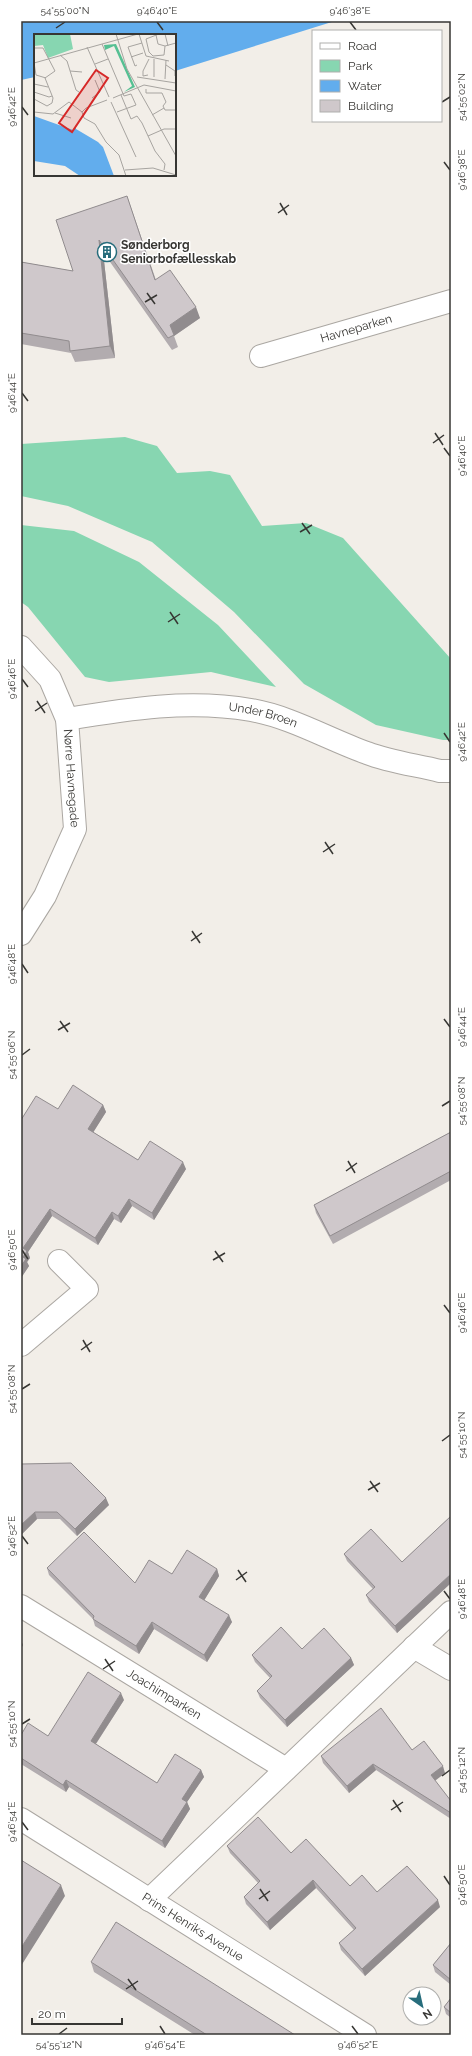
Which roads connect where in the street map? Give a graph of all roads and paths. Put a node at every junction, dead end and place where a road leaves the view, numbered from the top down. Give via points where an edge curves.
1 (451, 301) edge
2 (261, 356) dead end
3 (21, 648) edge
4 (67, 719) junction
5 (451, 771) edge
6 (21, 934) edge
7 (60, 1261) dead end
8 (21, 1345) edge
9 (21, 1606) edge
10 (451, 1612) edge
11 (414, 1646) junction
12 (451, 1669) edge
13 (286, 1769) junction
14 (21, 1819) edge
15 (150, 1900) junction
16 (365, 2035) edge

1 - 2 street, Havneparken
3 - 4 street, Nørre Havnegade via 50,679
4 - 5 street, Under Broen via 142,708 202,705 251,710 293,722 368,754 440,771
4 - 6 street, Nørre Havnegade via 74,829 45,896
7 - 8 street via 87,1289
9 - 13 street, Joachimparken
10 - 11 street
11 - 12 street
11 - 13 street
13 - 15 street
14 - 15 street, Prins Henriks Avenue
15 - 16 street, Prins Henriks Avenue

